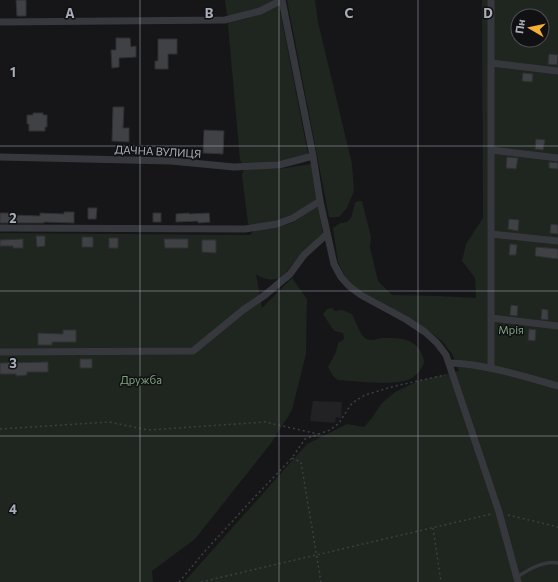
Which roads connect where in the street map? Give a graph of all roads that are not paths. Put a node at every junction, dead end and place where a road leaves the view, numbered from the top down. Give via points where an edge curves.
1 (282, 0) edge
2 (490, 0) edge
3 (0, 22) edge
4 (491, 64) junction
5 (558, 72) edge
6 (491, 150) junction
7 (313, 156) junction
8 (0, 157) edge
9 (558, 158) edge
10 (320, 201) junction
11 (0, 228) edge
12 (327, 234) junction
13 (491, 234) junction
14 (558, 242) edge
15 (491, 318) junction
16 (558, 326) edge
17 (0, 352) edge
18 (449, 363) junction
19 (491, 368) junction
20 (558, 386) edge
21 (558, 563) edge
22 (517, 580) edge

1 - 3 street via 260,11 225,20
1 - 7 street
2 - 4 street
4 - 5 street
4 - 6 street
6 - 9 street
6 - 13 street
7 - 8 street, ДАЧНА ВУЛИЦЯ via 279,165 234,167 171,161
7 - 10 street
10 - 11 street via 293,218 277,224 245,229
10 - 12 street
12 - 17 street via 304,255 290,274 193,351
12 - 18 street via 334,264 349,286 425,332 437,343
13 - 14 street
13 - 15 street
15 - 16 street
15 - 19 street
18 - 19 street
18 - 22 street via 499,512
19 - 20 street
21 - 22 lane via 535,566

